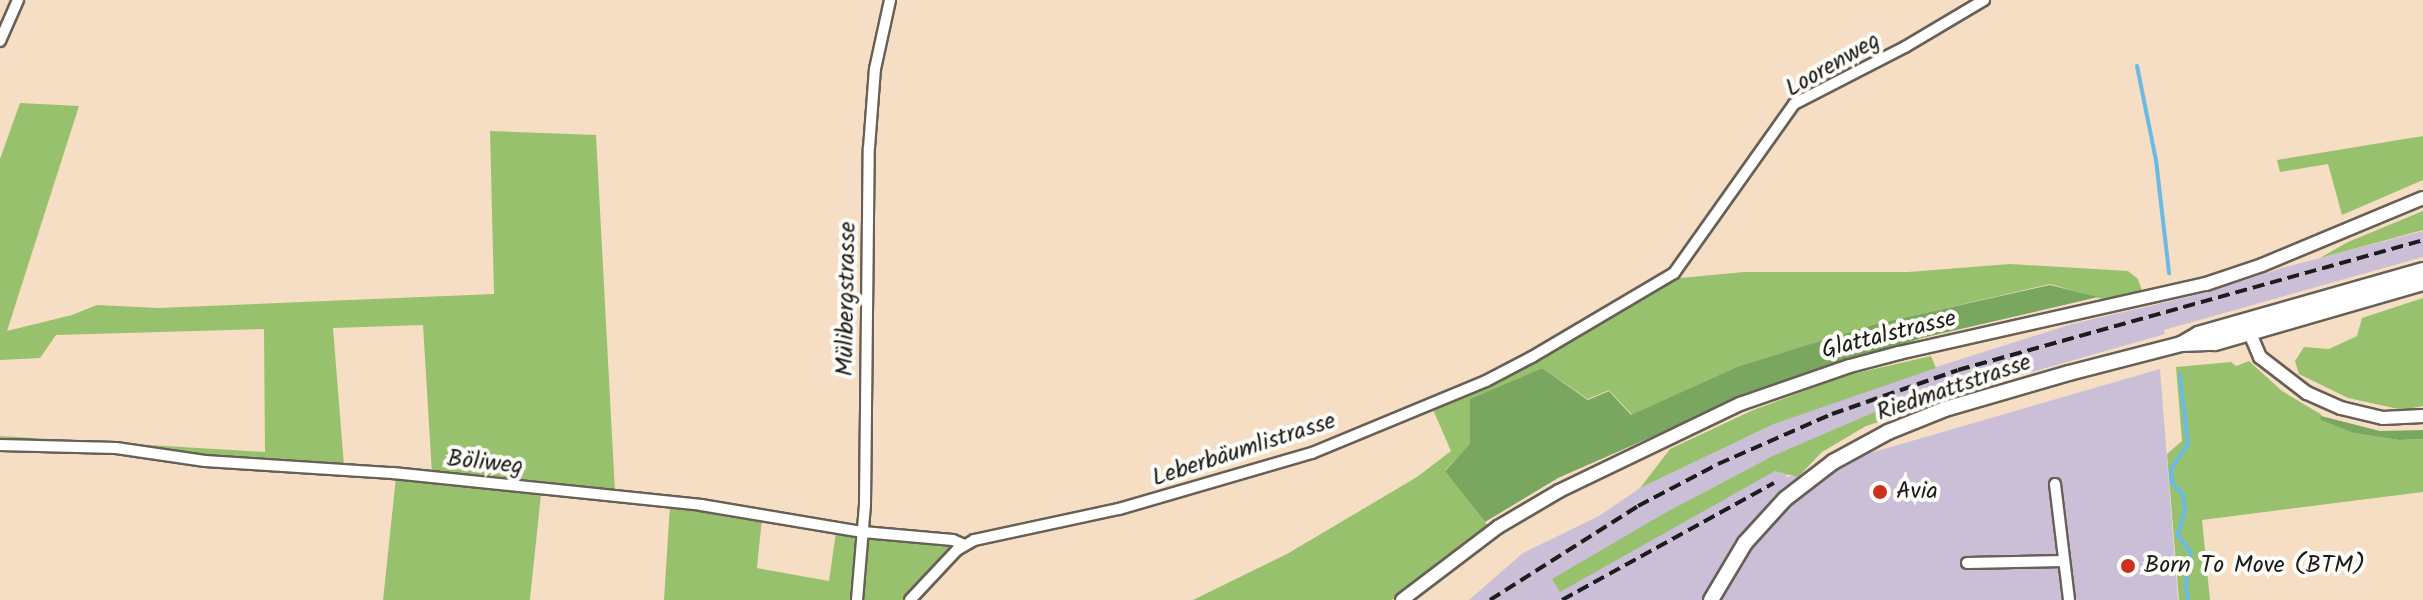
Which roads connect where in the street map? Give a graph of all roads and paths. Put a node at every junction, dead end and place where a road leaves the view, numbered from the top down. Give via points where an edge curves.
1 (18, 0) edge
2 (890, 0) edge
3 (1984, 0) edge
4 (0, 41) edge
5 (2423, 198) edge
6 (2423, 270) edge
7 (1674, 273) joint
8 (2423, 283) edge
9 (2247, 327) junction
10 (2423, 416) edge
11 (0, 445) edge
12 (2055, 484) dead end
13 (863, 532) junction
14 (964, 545) junction
15 (2064, 561) junction
16 (1967, 563) dead end
17 (857, 600) edge
18 (910, 600) edge
19 (1402, 600) edge
20 (1711, 600) edge
21 (2069, 600) edge

1 - 4 street
2 - 13 street, Mülibergstrasse via 875,69 869,148
3 - 7 street, Loorenweg via 1794,104
5 - 19 street, Glattalstrasse via 2206,284 1899,353 1740,404 1559,491 1498,527
6 - 9 main road
7 - 14 street, Leberbäumlistrasse via 1486,381 1312,453 1119,509
8 - 9 main road
9 - 10 street via 2256,351 2270,367 2326,402 2383,418
9 - 20 main road, Riedmattstrasse via 2200,346 2181,344 1945,409 1849,452 1769,515 1739,551
11 - 13 street, Böliweg via 116,448 205,461 393,473 701,505
12 - 15 street
13 - 14 street, Böliweg
13 - 17 street, Mülibergstrasse
14 - 18 street
15 - 16 street
15 - 21 street

